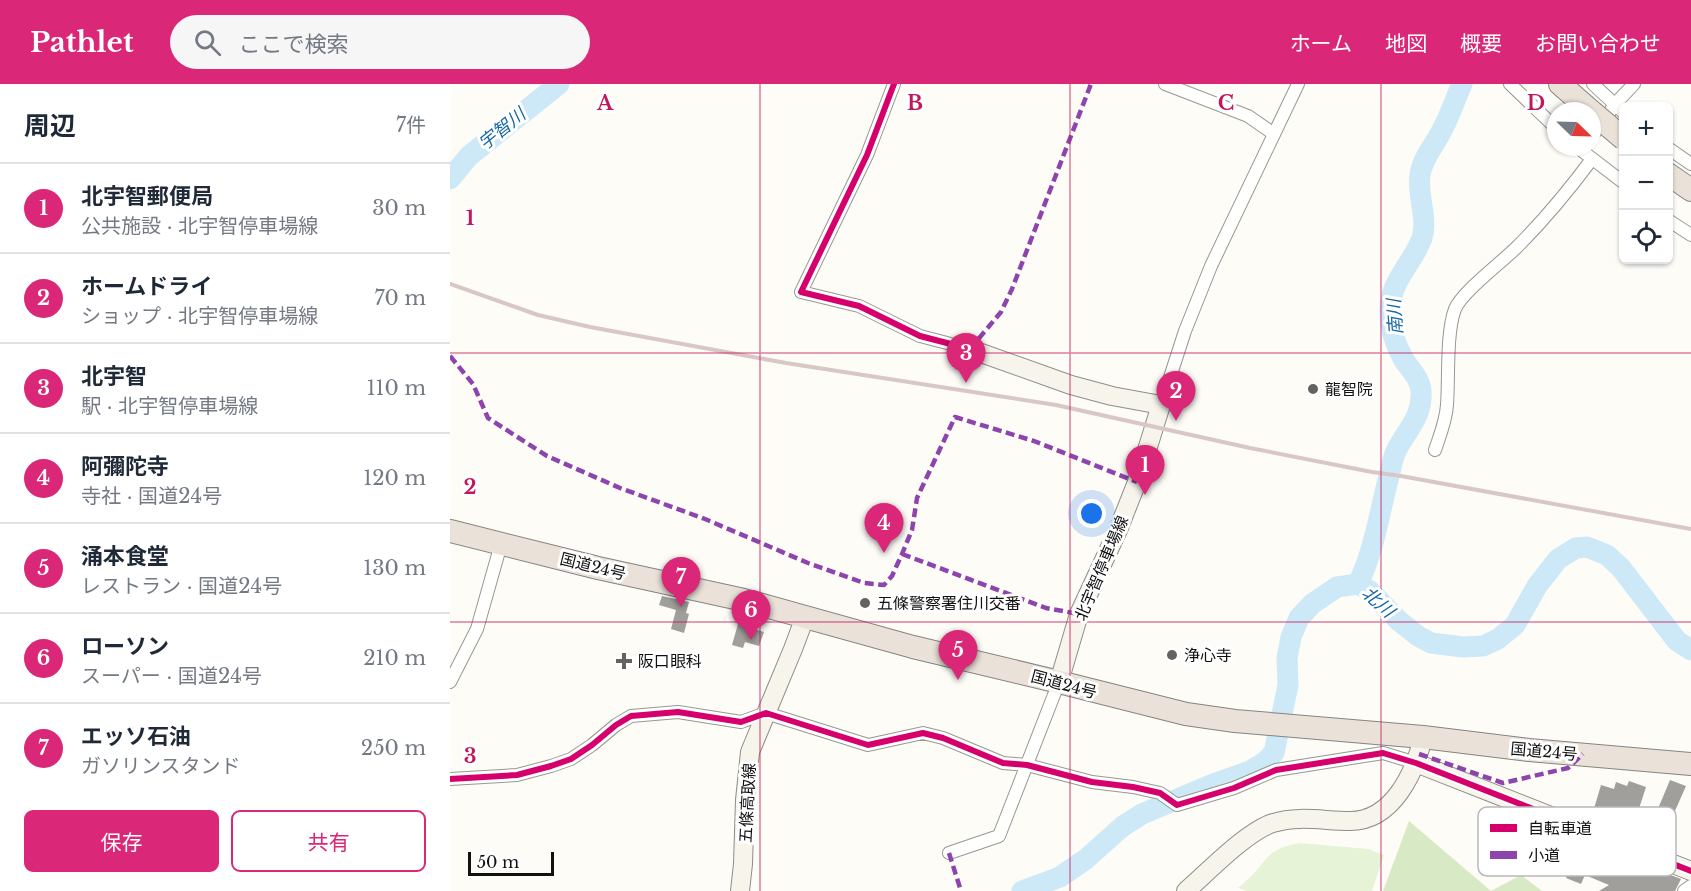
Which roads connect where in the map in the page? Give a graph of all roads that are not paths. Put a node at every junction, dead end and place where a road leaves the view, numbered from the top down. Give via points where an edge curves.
1 (894, 84) edge
2 (1165, 84) edge
3 (1298, 84) edge
4 (1510, 84) edge
5 (1560, 84) edge
6 (1593, 84) edge
7 (1634, 84) edge
8 (1580, 102) edge
9 (1618, 109) edge
10 (1547, 119) edge
11 (1601, 120) edge
12 (1601, 126) edge
13 (1274, 134) junction
14 (1619, 136) edge
15 (1673, 151) edge
16 (1588, 156) edge
17 (1592, 159) junction
18 (1691, 164) edge
19 (1673, 177) edge
20 (1619, 180) edge
21 (1691, 190) edge
22 (1673, 223) edge
23 (1691, 235) edge
24 (970, 348) joint
25 (1161, 405) junction
26 (1435, 450) dead end
27 (450, 531) edge
28 (501, 544) junction
29 (805, 617) junction
30 (450, 682) edge
31 (1059, 682) junction
32 (766, 713) junction
33 (1424, 737) junction
34 (1416, 763) junction
35 (1691, 764) edge
36 (1027, 765) junction
37 (450, 779) edge
38 (1528, 807) edge
39 (948, 853) dead end
40 (1676, 865) edge
41 (1691, 871) edge
42 (1691, 886) edge
43 (740, 891) edge
44 (1186, 891) edge
45 (1684, 891) edge

1 - 24 street via 867,155 801,292 859,306 920,336
2 - 13 street via 1248,116
3 - 13 street
4 - 10 street
5 - 8 highway
6 - 9 street
7 - 9 street
9 - 12 street
11 - 14 highway, bridge
13 - 25 street via 1211,266
15 - 18 street
16 - 17 street
17 - 20 street
17 - 26 street via 1517,247 1462,297 1455,309 1447,408
19 - 21 highway
22 - 23 street
24 - 25 main road via 1071,384
25 - 31 main road, 北宇智停車場線 via 1137,482 1079,614
27 - 28 highway, 国道24号
28 - 29 highway, 国道24号
28 - 30 street via 477,628
29 - 31 highway, 国道24号
29 - 32 main road, 五條高取線
31 - 33 highway, 国道24号 via 1186,714
31 - 36 street
32 - 36 street via 868,745 923,733 1003,763
32 - 37 street via 741,722 678,712 631,716 571,759 517,775
32 - 43 main road, 五條高取線 via 750,752
33 - 34 main road
33 - 35 highway, 国道24号
34 - 36 street via 1383,753 1276,770 1177,805 1160,793 1092,782
34 - 38 main road
34 - 44 main road via 1390,805 1375,815 1354,821 1289,819 1270,824 1247,838
36 - 39 street via 999,836
40 - 41 main road
42 - 45 street

